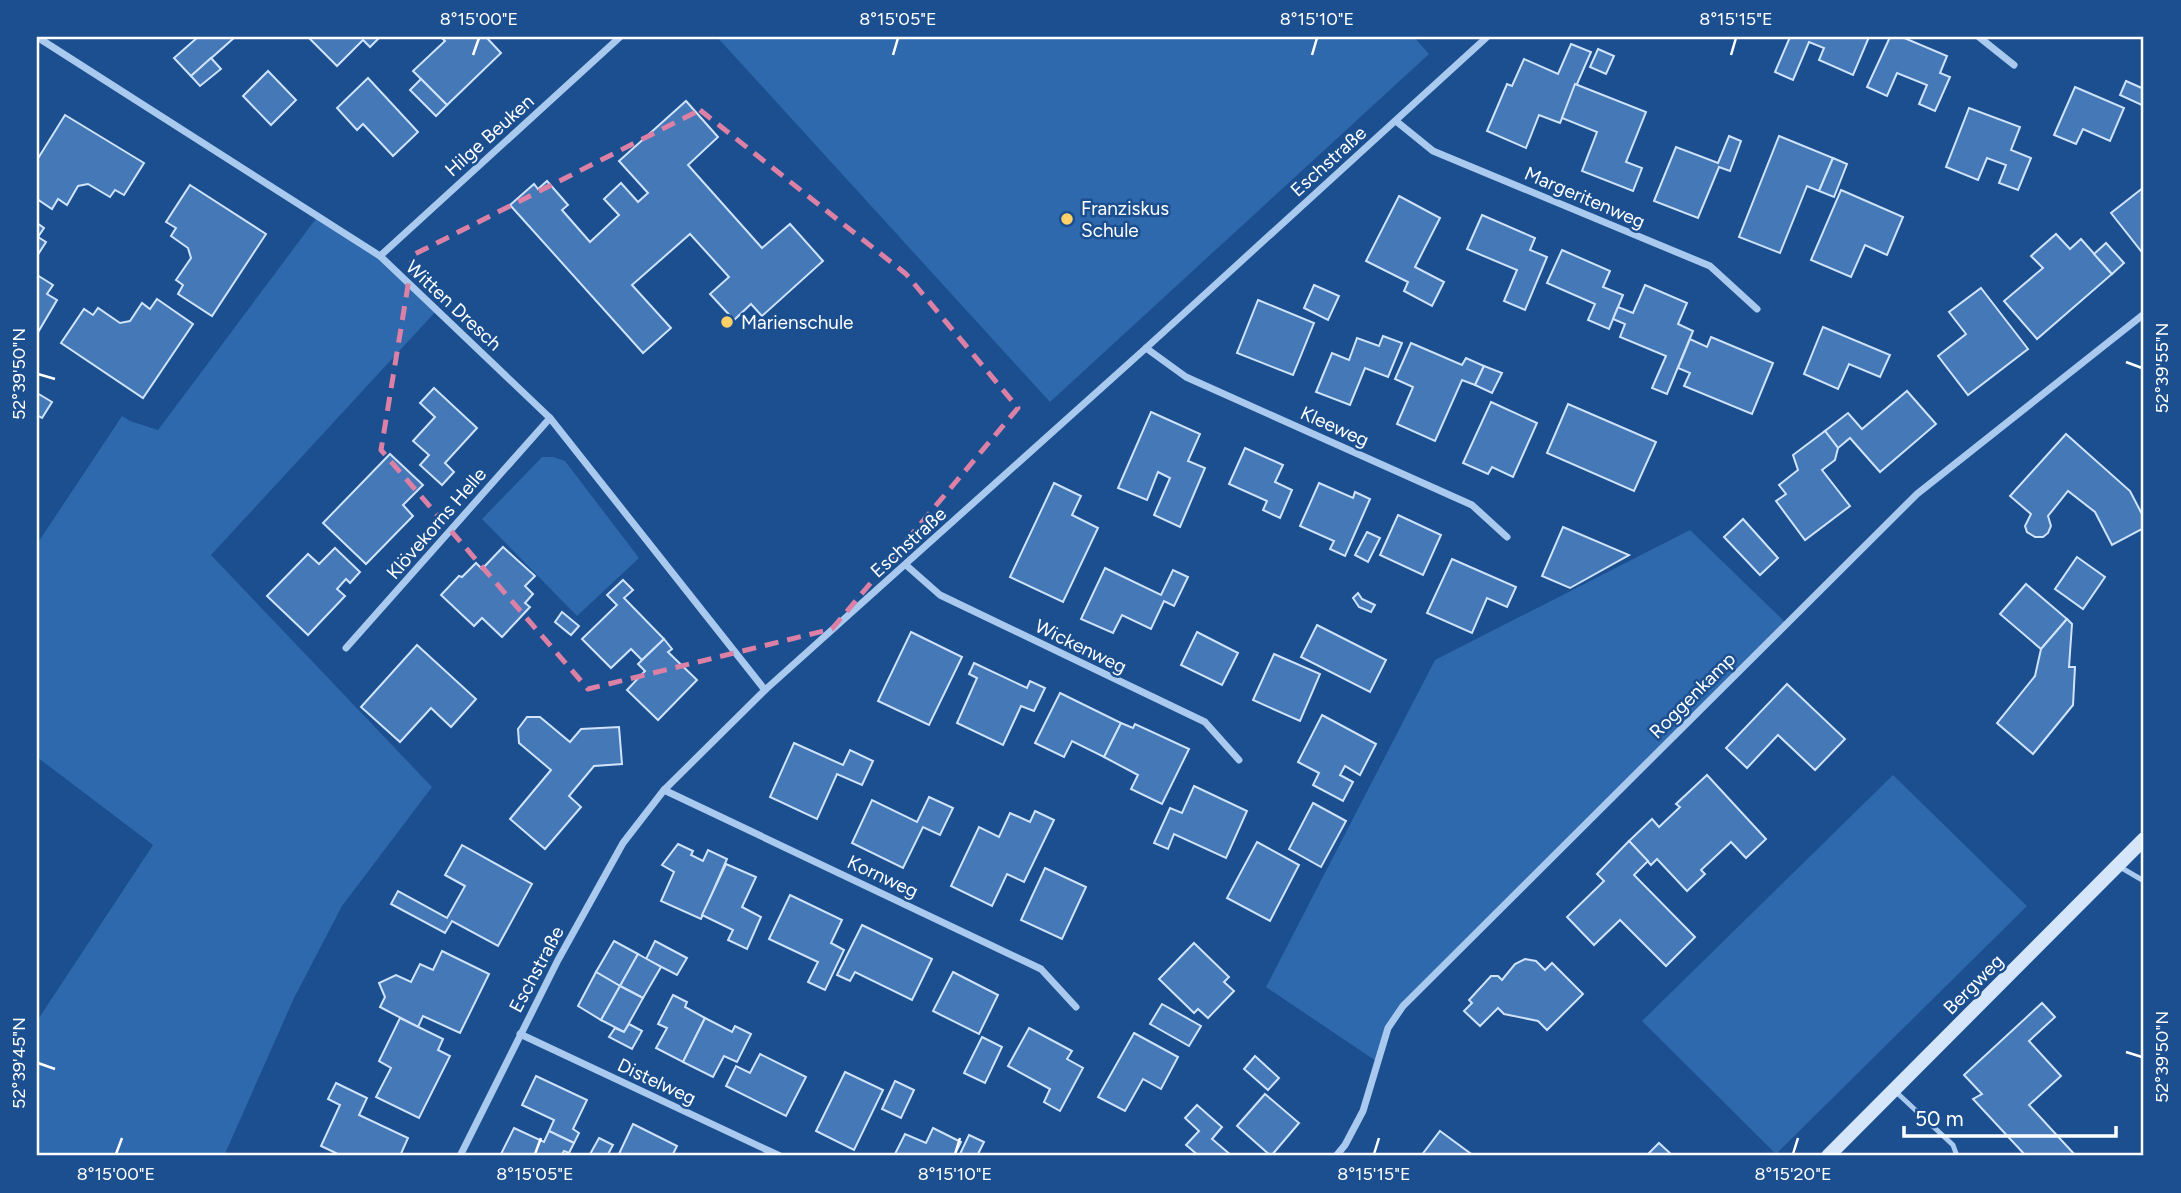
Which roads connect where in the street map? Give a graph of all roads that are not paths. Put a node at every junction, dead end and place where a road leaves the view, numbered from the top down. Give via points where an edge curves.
1 (37, 37) edge
2 (620, 37) edge
3 (1487, 37) edge
4 (1979, 37) edge
5 (2014, 65) dead end
6 (1396, 121) junction
7 (380, 256) junction
8 (1757, 309) dead end
9 (2144, 314) edge
10 (1146, 348) junction
11 (550, 418) junction
12 (1507, 537) dead end
13 (906, 565) junction
14 (346, 648) dead end
15 (765, 690) junction
16 (1239, 760) dead end
17 (664, 790) junction
18 (2144, 839) edge
19 (2118, 866) junction
20 (2144, 881) edge
21 (1076, 1007) dead end
22 (520, 1034) junction
23 (1894, 1090) junction
24 (460, 1156) edge
25 (780, 1156) edge
26 (1336, 1156) edge
27 (1828, 1156) edge
28 (1956, 1156) edge

1 - 7 street, Witten Dresch
2 - 7 street, Hilge Beuken
3 - 6 street, Eschstraße
4 - 5 street
6 - 8 street, Margeritenweg via 1433,151 1710,266
6 - 10 street, Eschstraße
7 - 11 street, Witten Dresch
9 - 26 street, Roggenkamp via 1917,494 1403,1006 1388,1028 1363,1111
10 - 12 street, Kleeweg via 1186,377 1472,505
10 - 13 street, Eschstraße
11 - 14 street, Klövekorns Helle
11 - 15 street, Witten Dresch
13 - 15 street, Eschstraße
13 - 16 street, Wickenweg via 940,596 1205,722
15 - 17 street, Eschstraße
17 - 21 street, Kornweg via 1041,969
17 - 22 street, Eschstraße via 623,844
18 - 19 main road, Bergweg
19 - 20 lane
19 - 23 main road, Bergweg
22 - 24 street, Eschstraße
22 - 25 street, Distelweg
23 - 27 main road, Bergweg
23 - 28 lane via 1953,1145

